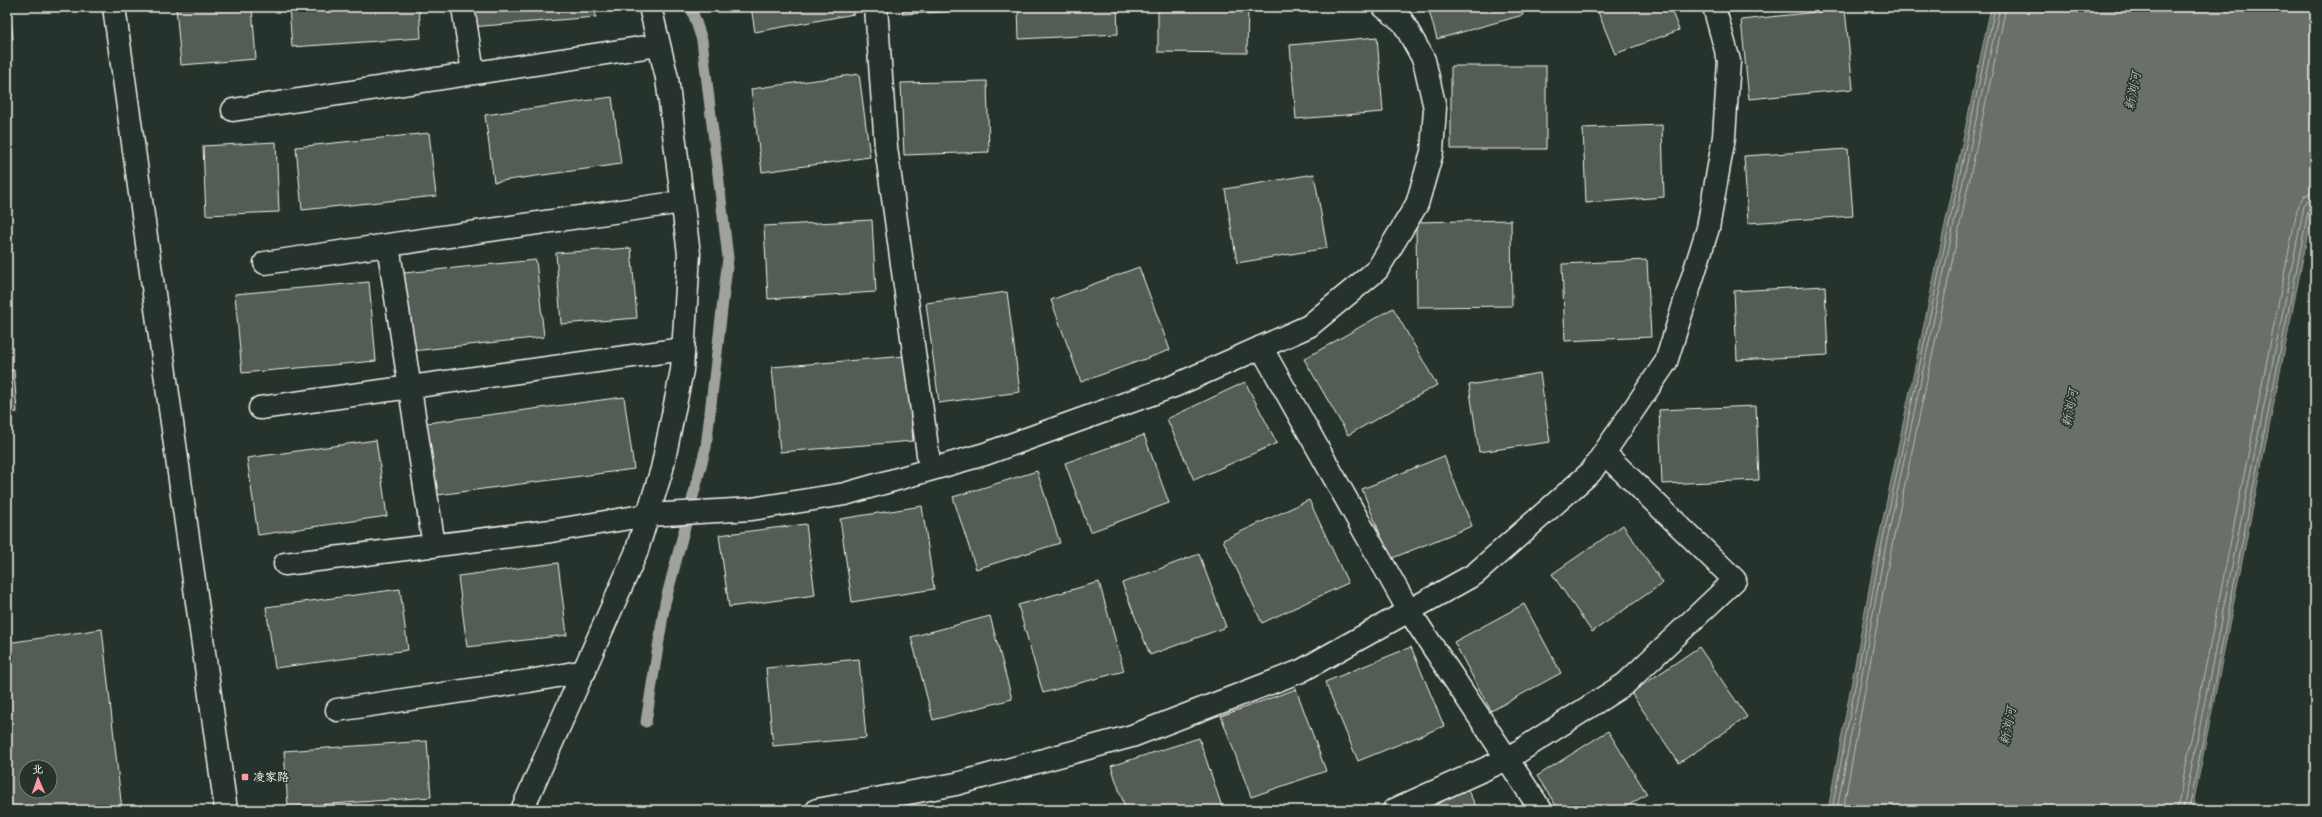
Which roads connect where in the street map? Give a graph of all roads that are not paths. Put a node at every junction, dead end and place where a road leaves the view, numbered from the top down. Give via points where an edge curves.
1 (114, 7) edge
2 (463, 7) edge
3 (650, 7) edge
4 (876, 7) edge
5 (1384, 7) edge
6 (1714, 7) edge
7 (659, 45) junction
8 (473, 73) junction
9 (233, 110) dead end
10 (682, 202) junction
11 (388, 245) junction
12 (265, 263) dead end
13 (1261, 347) junction
14 (683, 349) junction
15 (410, 388) junction
16 (260, 408) dead end
17 (1604, 453) junction
18 (930, 469) junction
19 (656, 514) junction
20 (434, 546) junction
21 (285, 564) dead end
22 (1409, 611) junction
23 (585, 671) junction
24 (337, 710) dead end
25 (1507, 759) junction
26 (226, 810) edge
27 (522, 810) edge
28 (817, 810) edge
29 (1394, 810) edge
30 (1541, 810) edge

1 - 26 street
2 - 8 street
3 - 7 street
4 - 18 street via 886,147
5 - 13 street via 1403,22 1424,60 1436,108 1432,152 1418,204 1377,270 1308,326
6 - 17 street via 1729,61 1724,137 1708,228 1666,362
7 - 8 street
7 - 10 street via 667,78
8 - 9 street
10 - 11 street
10 - 14 street via 689,254
11 - 12 street
11 - 15 street
13 - 18 street via 1174,386 985,454
13 - 22 street
14 - 15 street
14 - 19 street via 682,370
15 - 16 street
15 - 20 street
17 - 22 street via 1591,472 1475,574
17 - 25 street via 1735,580 1625,684
18 - 19 street via 844,494 752,509
19 - 20 street
19 - 23 street via 636,553
20 - 21 street
22 - 25 street
22 - 28 street via 1301,671 1132,736 956,784
23 - 24 street
23 - 27 street
25 - 29 street
25 - 30 street

